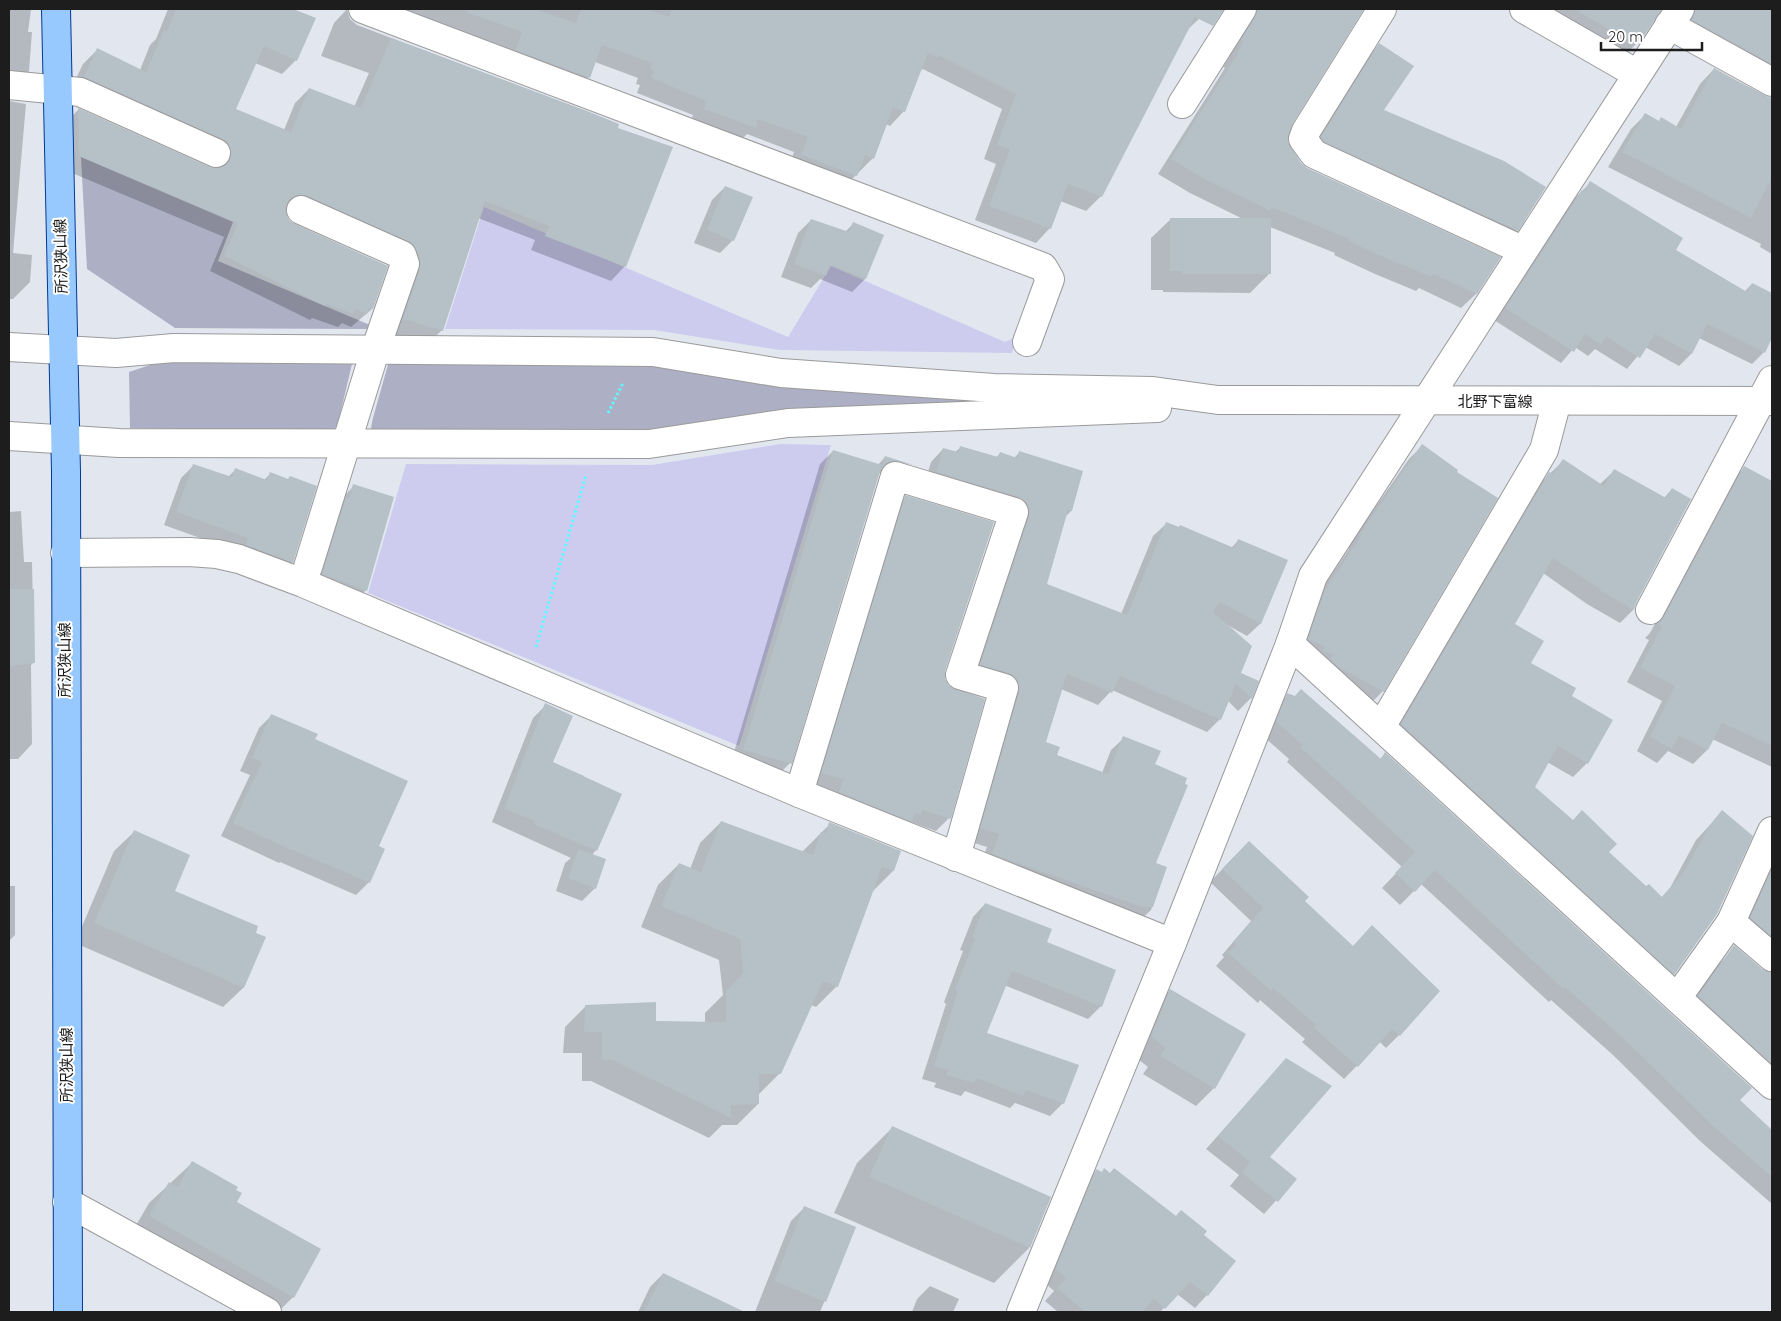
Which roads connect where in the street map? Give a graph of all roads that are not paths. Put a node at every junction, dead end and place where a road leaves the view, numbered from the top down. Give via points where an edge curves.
1 (56, 9) edge
2 (363, 9) edge
3 (1242, 9) edge
4 (1382, 9) edge
5 (1524, 9) edge
6 (1674, 17) edge
7 (1637, 74) junction
8 (1772, 82) edge
9 (9, 85) edge
10 (57, 89) junction
11 (1182, 104) dead end
12 (216, 153) dead end
13 (301, 210) dead end
14 (1522, 250) junction
15 (1027, 342) dead end
16 (9, 347) edge
17 (63, 349) junction
18 (375, 351) junction
19 (1769, 394) edge
20 (1218, 400) junction
21 (1557, 401) junction
22 (1424, 402) junction
23 (9, 436) edge
24 (65, 439) junction
25 (346, 442) junction
26 (65, 553) junction
27 (308, 567) dead end
28 (1650, 610) dead end
29 (1290, 644) junction
30 (1381, 727) junction
31 (799, 793) junction
32 (1772, 831) edge
33 (956, 857) junction
34 (1731, 922) junction
35 (1172, 943) junction
36 (1772, 957) edge
37 (1677, 998) junction
38 (1772, 1085) edge
39 (67, 1202) junction
40 (1028, 1308) edge
41 (68, 1312) edge
42 (267, 1312) edge

1 - 10 main road, 所沢狭山線
2 - 15 street via 1044,267 1050,279
3 - 11 street
4 - 14 street via 1306,131 1303,139 1306,146 1314,154
5 - 7 street
6 - 7 street
6 - 8 street
7 - 14 street
9 - 10 street
10 - 12 street via 80,92
10 - 17 main road, 所沢狭山線
13 - 18 street via 402,255 405,264
14 - 22 street
16 - 17 street
17 - 18 street via 116,353 174,348
17 - 24 main road, 所沢狭山線
18 - 20 street via 636,351 781,372 994,388 1153,391
18 - 25 street
19 - 21 street, 北野下富線
19 - 28 street
20 - 22 street, 北野下富線
20 - 25 street via 1156,409 788,423 649,444
21 - 22 street, 北野下富線
21 - 30 street via 1544,450
22 - 29 street via 1313,576
23 - 24 street
24 - 25 street via 119,443
24 - 26 main road, 所沢狭山線
25 - 27 street
26 - 31 street via 190,552 239,559 303,583
26 - 39 main road, 所沢狭山線
29 - 30 street
29 - 35 street
30 - 37 street
31 - 33 street
31 - 33 street via 895,476 1014,512 960,675 1004,688
32 - 34 street
33 - 35 street
34 - 36 street
34 - 37 street
35 - 40 street
37 - 38 street
39 - 41 main road, 所沢狭山線
39 - 42 street

